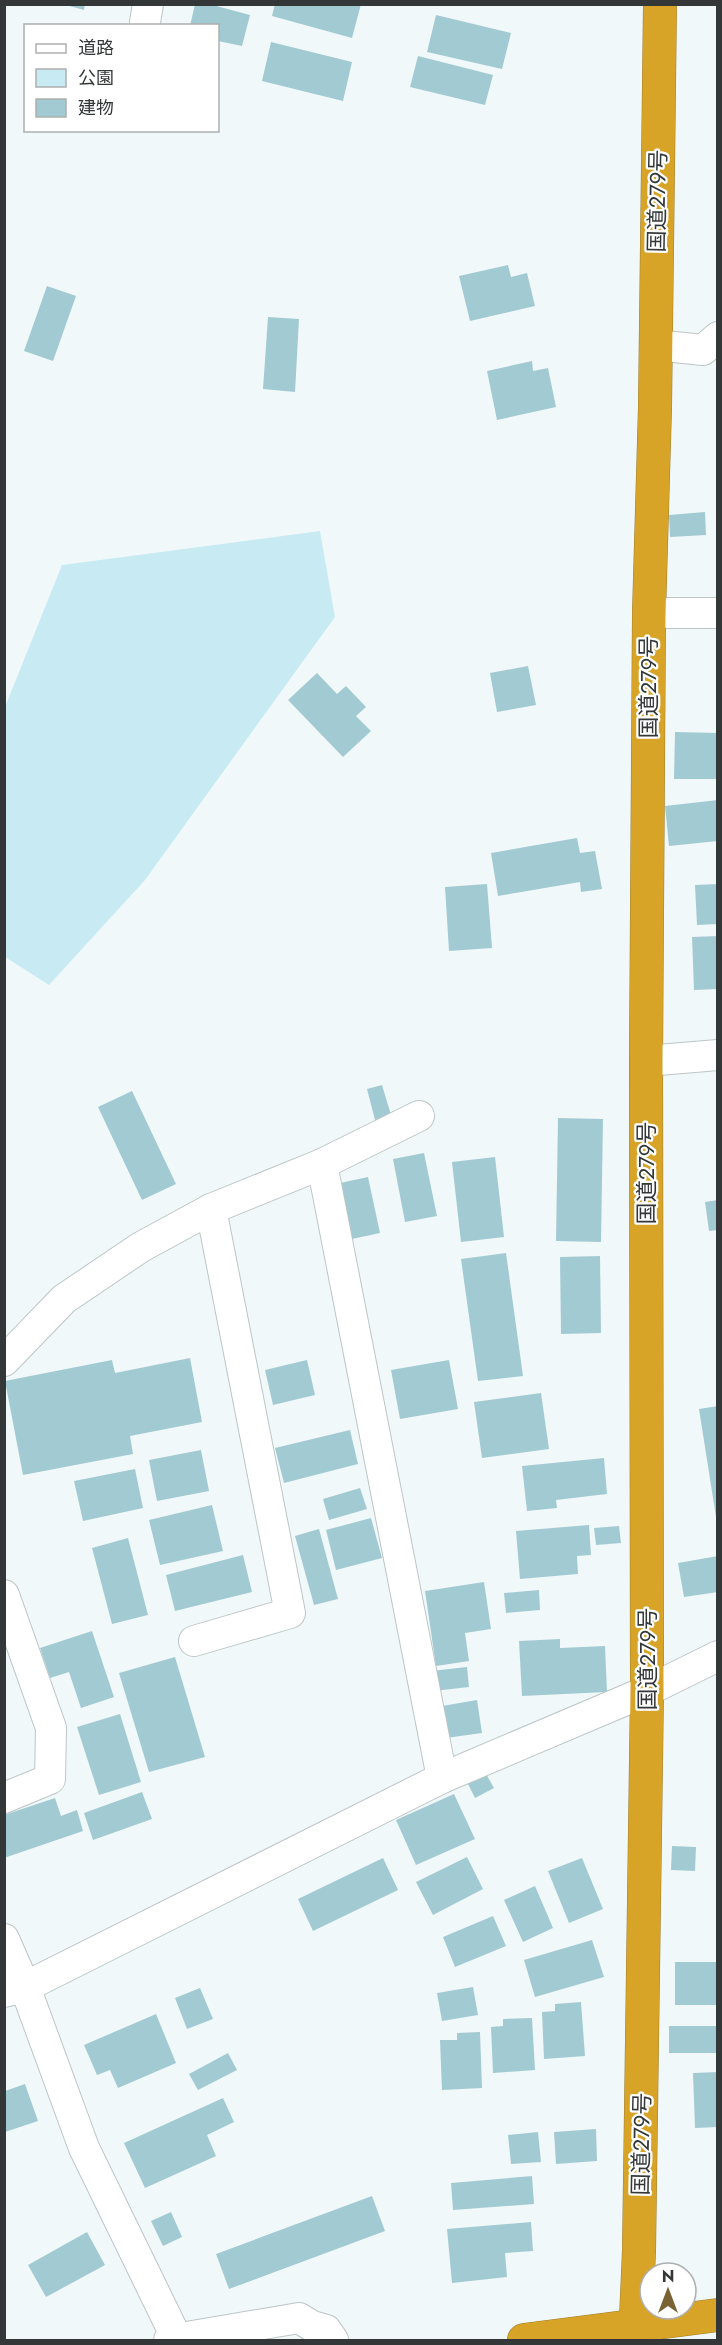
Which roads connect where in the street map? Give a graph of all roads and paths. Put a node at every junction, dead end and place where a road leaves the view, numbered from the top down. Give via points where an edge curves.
1 (660, 4) edge
2 (717, 337) edge
3 (655, 345) junction
4 (649, 613) junction
5 (717, 613) edge
6 (717, 1055) edge
7 (646, 1061) junction
8 (420, 1116) dead end
9 (322, 1164) junction
10 (211, 1209) junction
11 (4, 1361) edge
12 (4, 1595) edge
13 (194, 1641) dead end
14 (717, 1656) edge
15 (647, 1691) junction
16 (442, 1778) junction
17 (4, 1798) edge
18 (4, 1939) edge
19 (15, 1989) edge
20 (717, 2315) edge
21 (635, 2334) edge
22 (173, 2340) edge
23 (333, 2340) edge
24 (524, 2340) edge

1 - 3 highway, 国道279号
2 - 3 street via 703,350
3 - 4 highway, 国道279号
4 - 5 street
4 - 7 highway, 国道279号
6 - 7 street
7 - 15 highway, 国道279号
8 - 9 street
9 - 10 street
9 - 16 street
10 - 11 street via 141,1247 64,1299
10 - 13 street via 290,1613
12 - 17 street via 51,1728 50,1779
14 - 15 street
15 - 16 street
15 - 21 highway, 国道279号
16 - 19 street
18 - 19 street
19 - 22 street
20 - 21 highway
21 - 24 highway via 574,2332
22 - 23 street via 298,2318 326,2330

